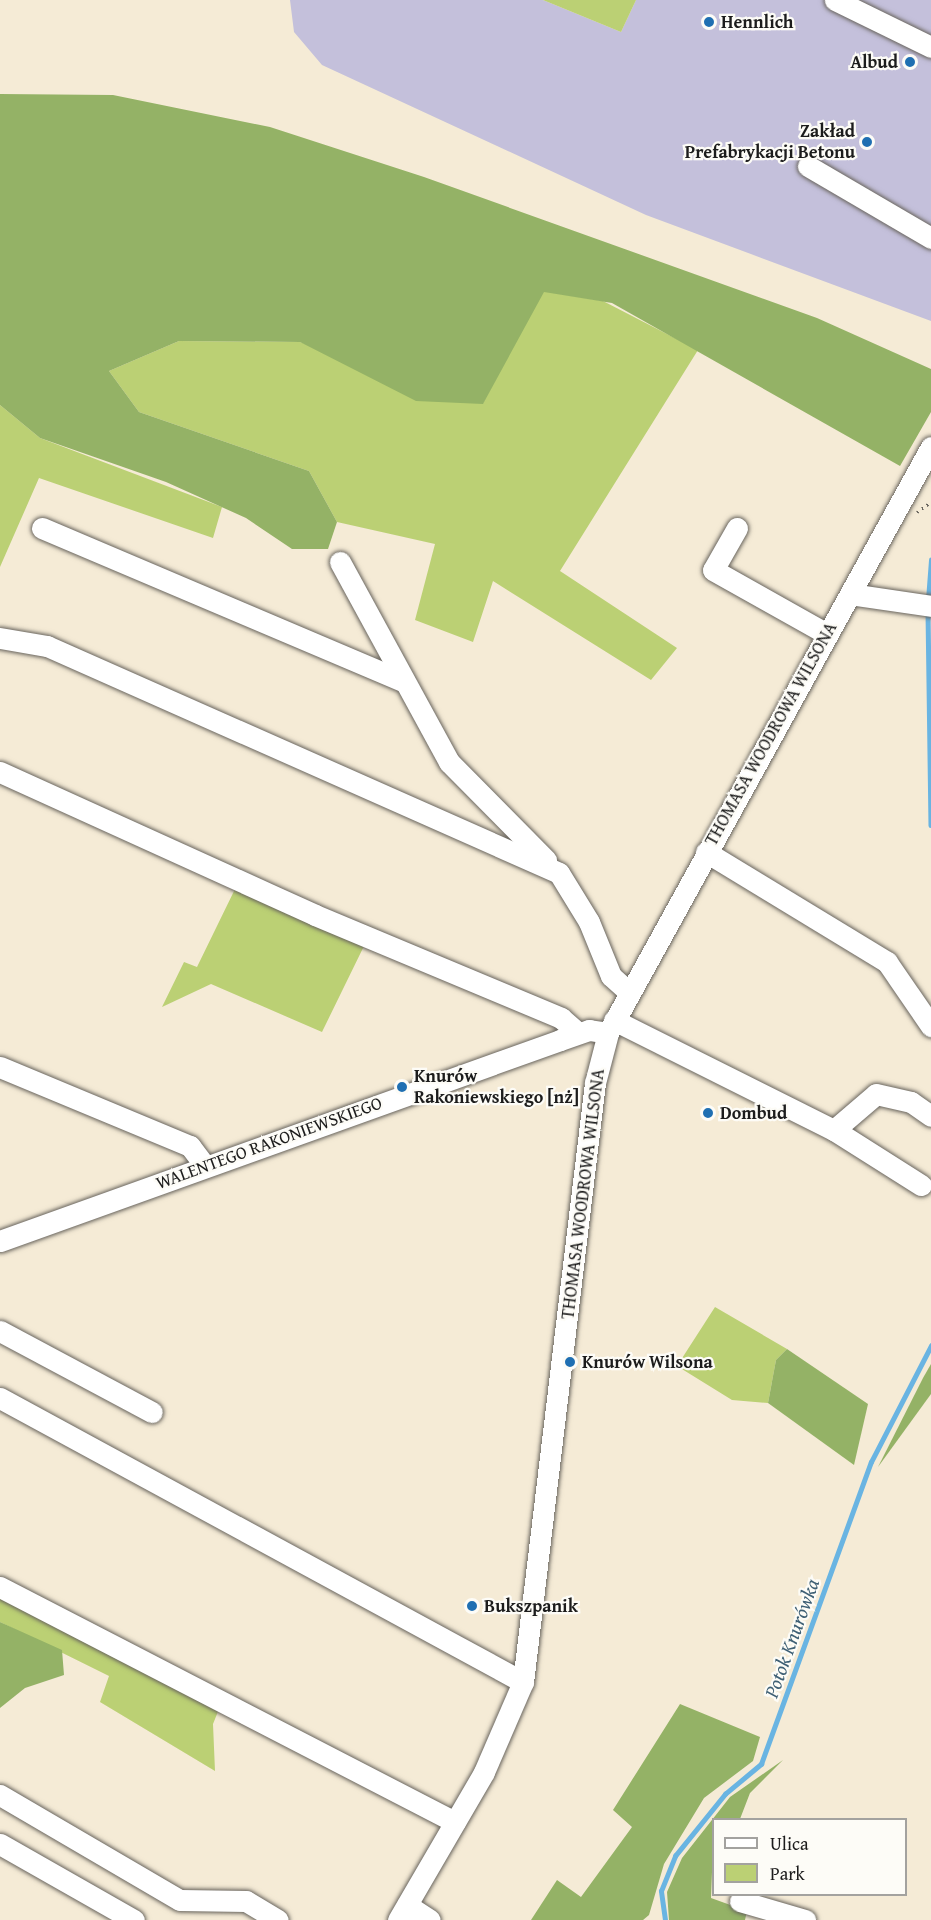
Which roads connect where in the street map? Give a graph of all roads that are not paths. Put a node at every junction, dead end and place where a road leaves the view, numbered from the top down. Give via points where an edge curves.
1 (835, 0) edge
2 (931, 47) edge
3 (808, 166) dead end
4 (931, 238) edge
5 (931, 447) edge
6 (42, 528) dead end
7 (737, 528) dead end
8 (340, 562) dead end
9 (849, 594) junction
10 (923, 605) edge
11 (827, 634) junction
12 (0, 638) edge
13 (403, 681) junction
14 (0, 772) edge
15 (706, 852) junction
16 (559, 873) junction
17 (629, 992) junction
18 (611, 1026) junction
19 (931, 1026) edge
20 (578, 1034) junction
21 (0, 1067) edge
22 (931, 1116) edge
23 (834, 1130) junction
24 (205, 1166) junction
25 (921, 1185) dead end
26 (0, 1241) edge
27 (0, 1332) edge
28 (0, 1398) edge
29 (152, 1412) dead end
30 (0, 1587) edge
31 (523, 1682) junction
32 (0, 1795) edge
33 (455, 1822) junction
34 (0, 1844) edge
35 (740, 1901) dead end
36 (403, 1912) edge
37 (134, 1920) edge
38 (278, 1920) edge
39 (430, 1920) edge
40 (805, 1920) edge

1 - 2 street
3 - 4 street
5 - 9 street, THOMASA WOODROWA WILSONA
6 - 13 street
7 - 11 street via 713,570
8 - 13 street
9 - 10 street
9 - 11 street, THOMASA WOODROWA WILSONA
11 - 15 street, THOMASA WOODROWA WILSONA
12 - 16 street via 47,646
13 - 16 street via 449,762
14 - 20 street via 365,937 561,1018
15 - 17 street, THOMASA WOODROWA WILSONA
15 - 19 street via 887,962
16 - 17 street via 589,922 611,976
17 - 18 street, THOMASA WOODROWA WILSONA
18 - 20 street, WALENTEGO RAKONIEWSKIEGO
18 - 23 street
18 - 31 street, THOMASA WOODROWA WILSONA via 595,1083
20 - 24 street, WALENTEGO RAKONIEWSKIEGO
21 - 24 street via 190,1146
22 - 23 street via 911,1102 876,1094
23 - 25 street
24 - 26 street, WALENTEGO RAKONIEWSKIEGO
27 - 29 street
28 - 31 street
30 - 33 street
31 - 33 street, THOMASA WOODROWA WILSONA via 500,1740
32 - 38 street via 180,1900 246,1901
33 - 36 street, THOMASA WOODROWA WILSONA
34 - 37 street
35 - 40 street
36 - 39 street

